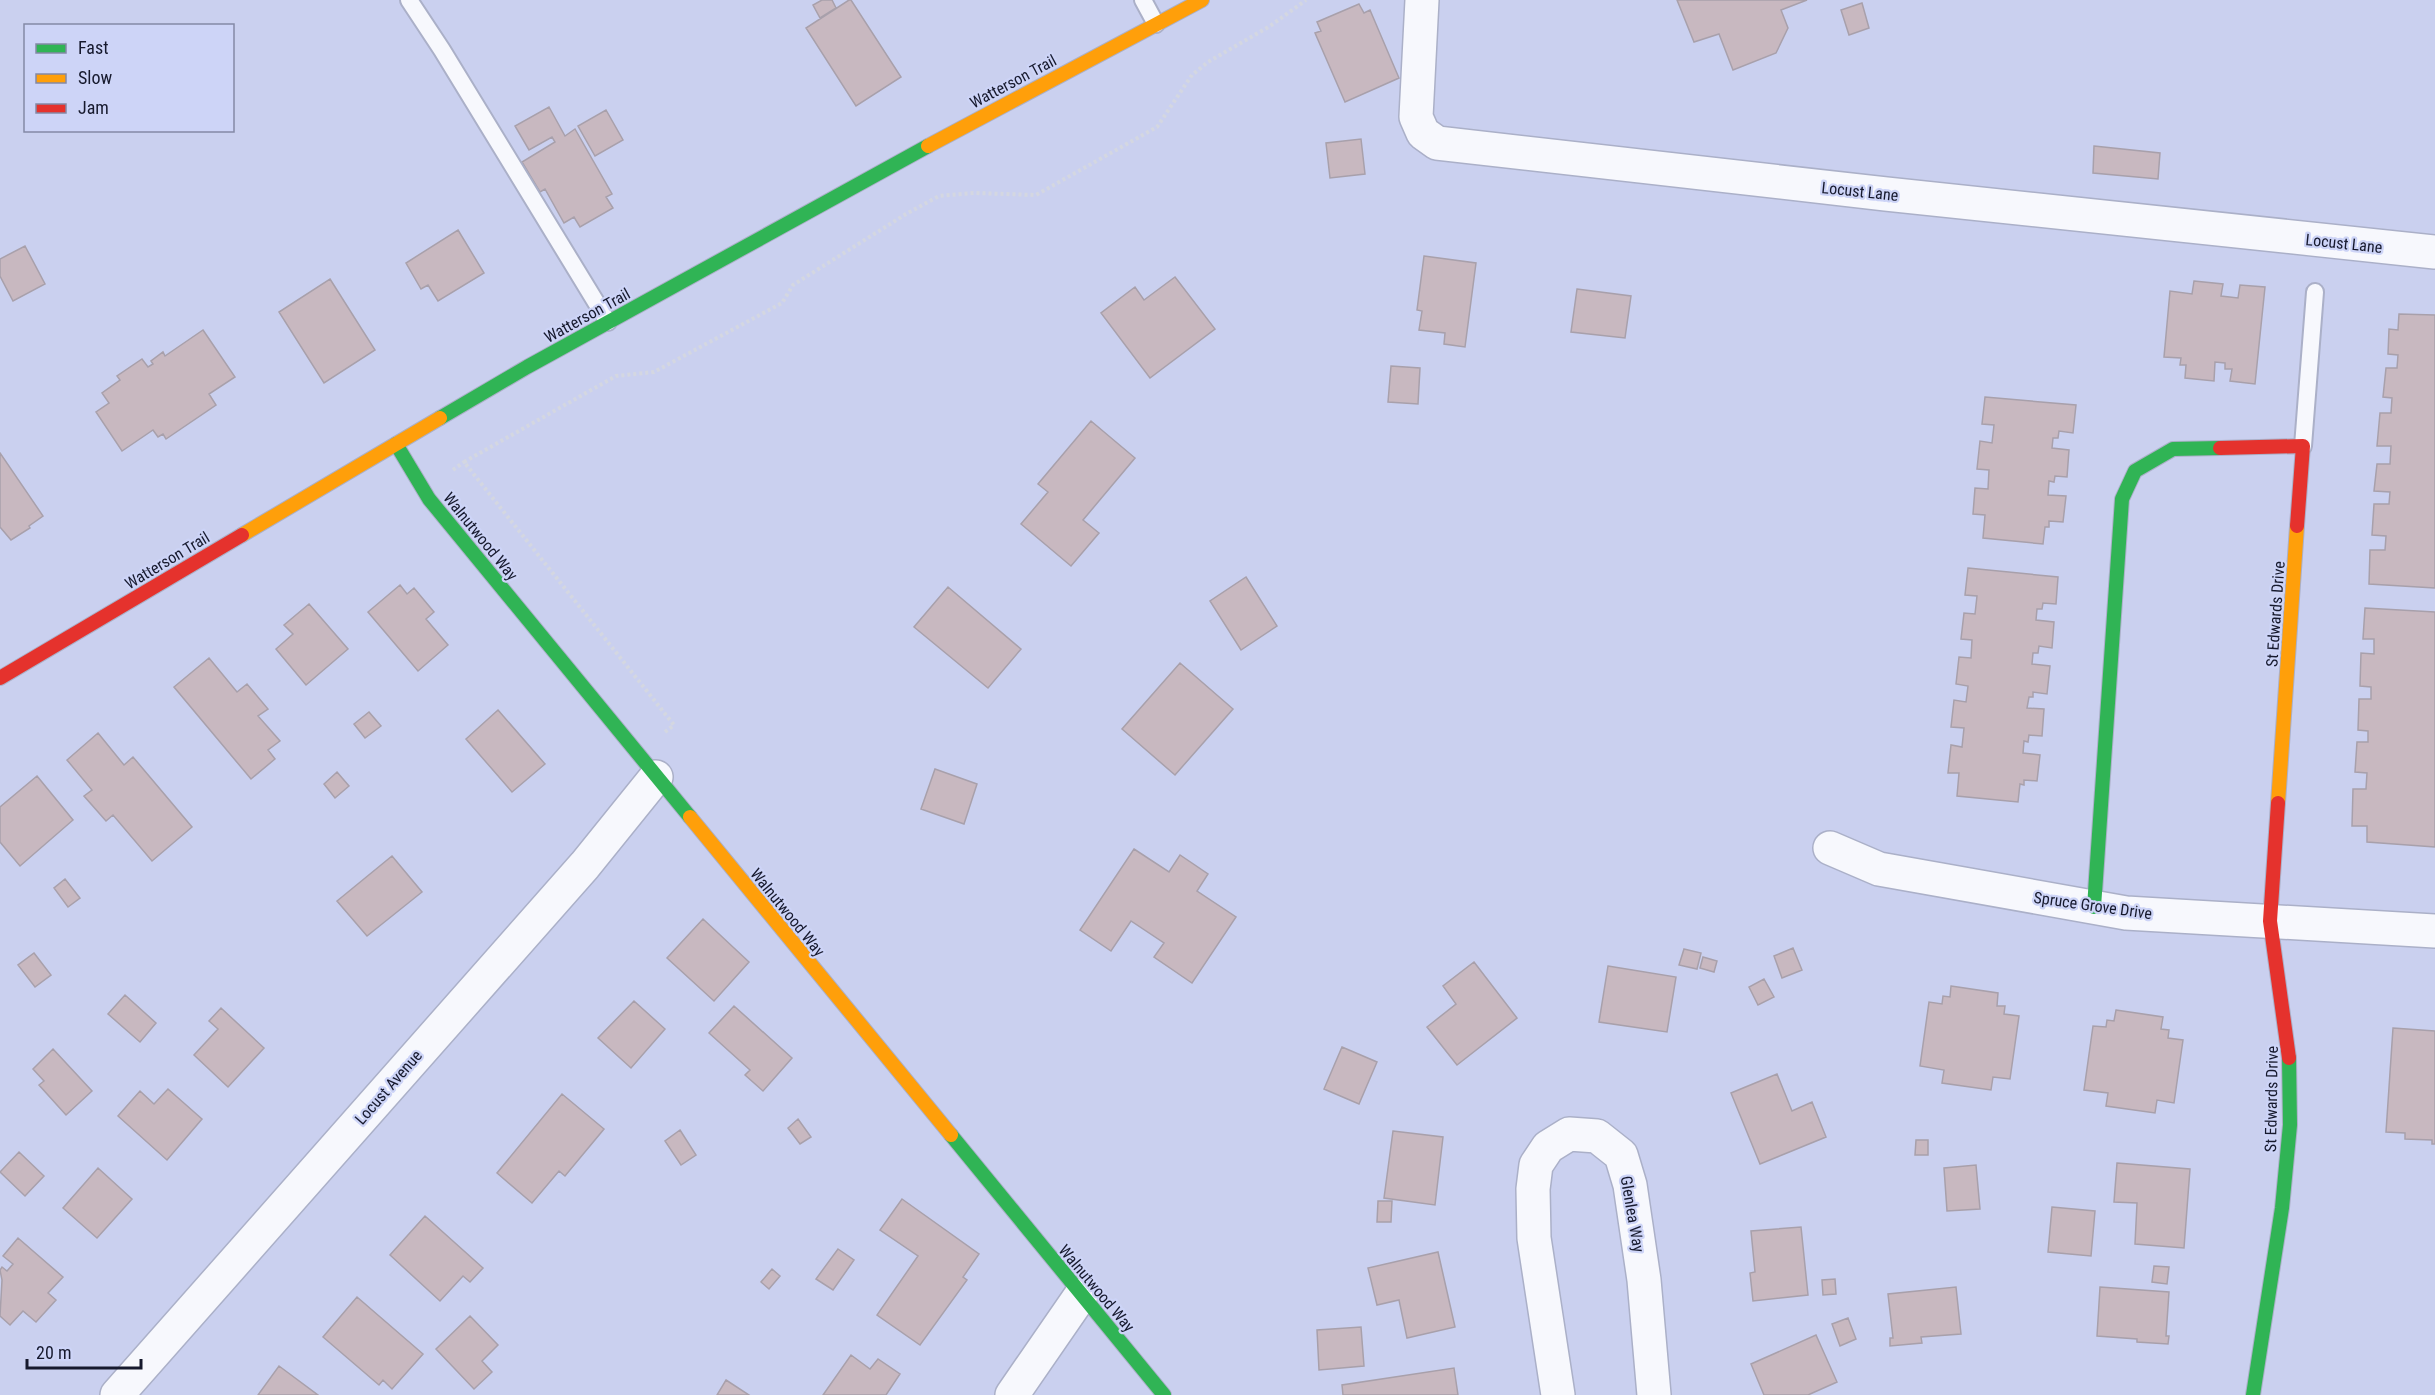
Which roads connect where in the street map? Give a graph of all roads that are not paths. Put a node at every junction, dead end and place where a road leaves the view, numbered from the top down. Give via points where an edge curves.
1 (409, 0) edge
2 (1143, 0) edge
3 (1202, 0) edge
4 (1422, 0) edge
5 (1156, 24) junction
6 (2435, 252) edge
7 (2315, 292) dead end
8 (608, 322) junction
9 (396, 444) junction
10 (2303, 446) junction
11 (0, 678) edge
12 (646, 765) junction
13 (1830, 848) dead end
14 (2094, 908) junction
15 (2270, 921) junction
16 (2435, 931) edge
17 (1081, 1295) junction
18 (117, 1395) edge
19 (1012, 1395) edge
20 (1164, 1395) edge
21 (1557, 1395) edge
22 (1654, 1395) edge
23 (2253, 1395) edge

1 - 8 lane
2 - 5 lane
3 - 5 street, Watterson Trail
4 - 6 street, Locust Lane via 1416,117 1423,133 1437,142 1898,196
5 - 8 street, Watterson Trail
7 - 10 lane
8 - 9 street, Watterson Trail
9 - 11 street, Watterson Trail
9 - 12 street, Walnutwood Way via 429,500
10 - 14 street via 2172,448 2136,471 2122,499
10 - 15 street, St Edwards Drive
12 - 17 street, Walnutwood Way
12 - 18 street, Locust Avenue via 585,865
13 - 14 street, Spruce Grove Drive via 1879,869
14 - 15 street, Spruce Grove Drive
15 - 16 street, Spruce Grove Drive
15 - 23 street, St Edwards Drive via 2289,1049 2290,1125 2282,1208
17 - 19 street
17 - 20 street, Walnutwood Way
21 - 22 street, Glenlea Way via 1534,1238 1533,1189 1536,1165 1548,1147 1569,1134 1597,1136 1621,1155 1630,1185 1644,1280

